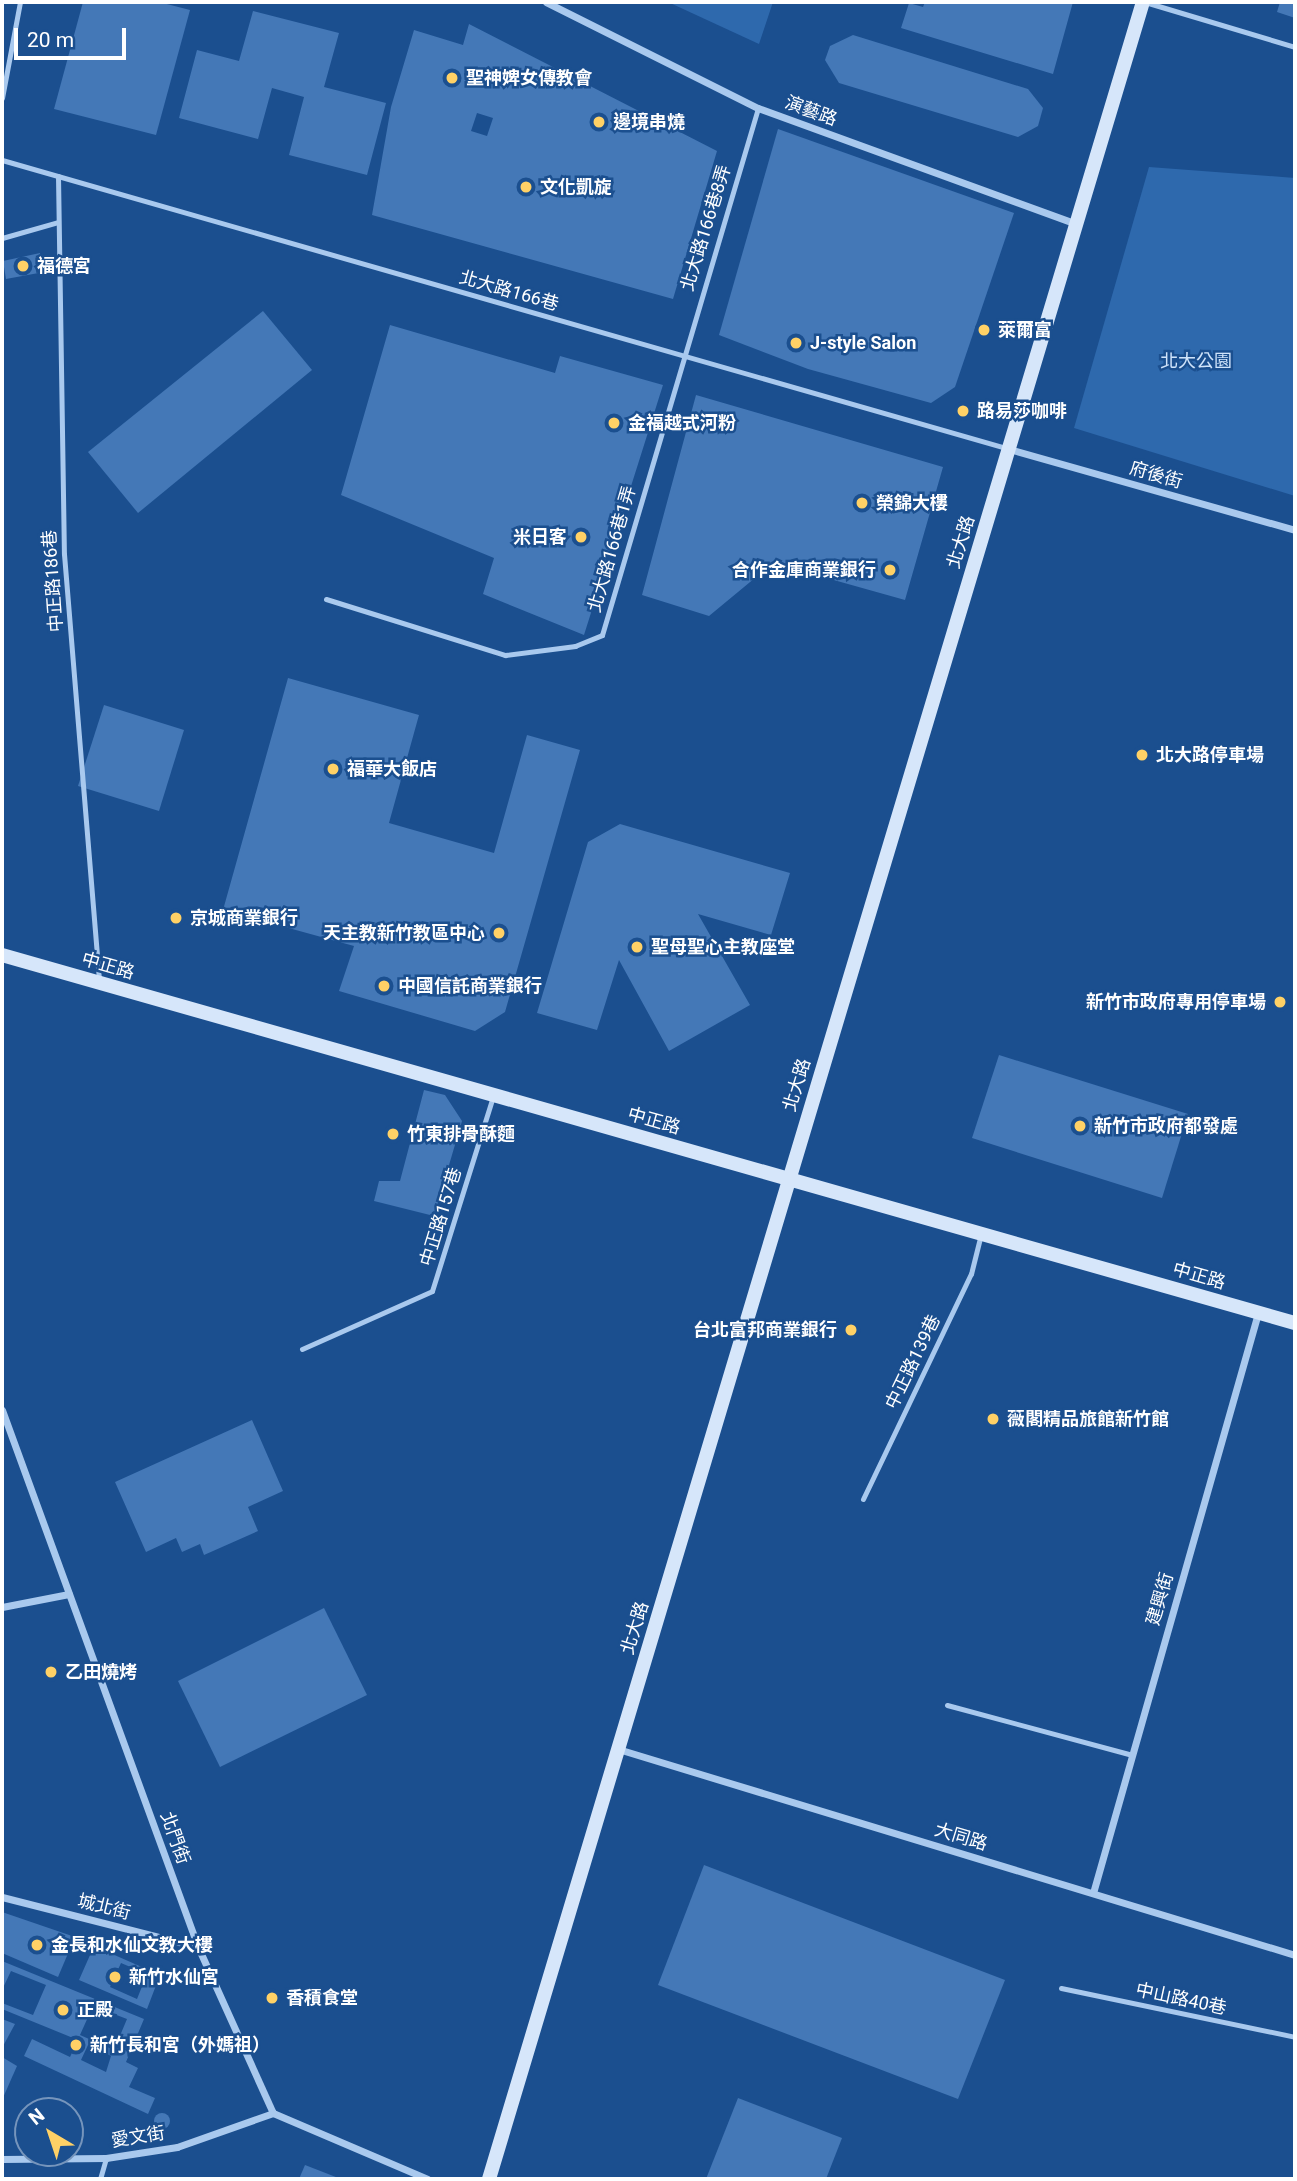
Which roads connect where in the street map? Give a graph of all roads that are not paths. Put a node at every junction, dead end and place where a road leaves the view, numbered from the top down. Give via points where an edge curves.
1 (20, 2) edge
2 (546, 2) edge
3 (1144, 2) edge
4 (1295, 47) edge
5 (2, 98) edge
6 (758, 108) junction
7 (2, 160) edge
8 (58, 176) junction
9 (58, 222) junction
10 (1076, 225) junction
11 (2, 238) edge
12 (682, 355) junction
13 (1009, 449) junction
14 (1295, 530) edge
15 (326, 599) dead end
16 (2, 955) edge
17 (99, 983) junction
18 (493, 1096) junction
19 (789, 1180) junction
20 (981, 1234) junction
21 (1258, 1313) junction
22 (1295, 1324) edge
23 (302, 1349) dead end
24 (2, 1410) edge
25 (863, 1499) dead end
26 (69, 1594) junction
27 (2, 1607) edge
28 (947, 1704) dead end
29 (618, 1749) junction
30 (1132, 1755) junction
31 (1093, 1893) junction
32 (2, 1896) edge
33 (198, 1947) junction
34 (1295, 1955) edge
35 (1061, 1988) dead end
36 (1295, 2037) edge
37 (273, 2113) junction
38 (106, 2158) junction
39 (2, 2159) edge
40 (100, 2179) edge
41 (428, 2179) edge
42 (489, 2179) edge

1 - 5 lane
2 - 6 street, 演藝路
3 - 4 lane
3 - 10 street, 北大路
6 - 10 street, 演藝路
6 - 12 lane, 北大路166巷8弄
7 - 8 lane, 北大路166巷
8 - 9 lane, 中正路186巷
8 - 12 lane, 北大路166巷
9 - 11 lane
9 - 17 lane, 中正路186巷 via 64,554
10 - 13 street, 北大路
12 - 13 lane, 北大路166巷
12 - 15 lane, 北大路166巷1弄 via 602,635 575,646 505,655
13 - 14 street, 府後街
13 - 19 street, 北大路
16 - 17 street, 中正路
17 - 18 street, 中正路
18 - 19 street, 中正路
18 - 23 lane, 中正路157巷 via 432,1291
19 - 20 street, 中正路
19 - 29 street, 北大路
20 - 21 street, 中正路
20 - 25 lane, 中正路139巷 via 971,1273
21 - 22 street, 中正路
21 - 30 street, 建興街
24 - 26 street, 北門街
26 - 27 street
26 - 33 street, 北門街
28 - 30 lane
29 - 31 street, 大同路
29 - 42 street, 北大路
30 - 31 street, 建興街
31 - 34 street, 大同路
32 - 33 street, 城北街
33 - 37 street, 北門街
35 - 36 lane, 中山路40巷
37 - 38 street, 愛文街 via 177,2147
37 - 41 street
38 - 39 street, 愛文街
38 - 40 lane

